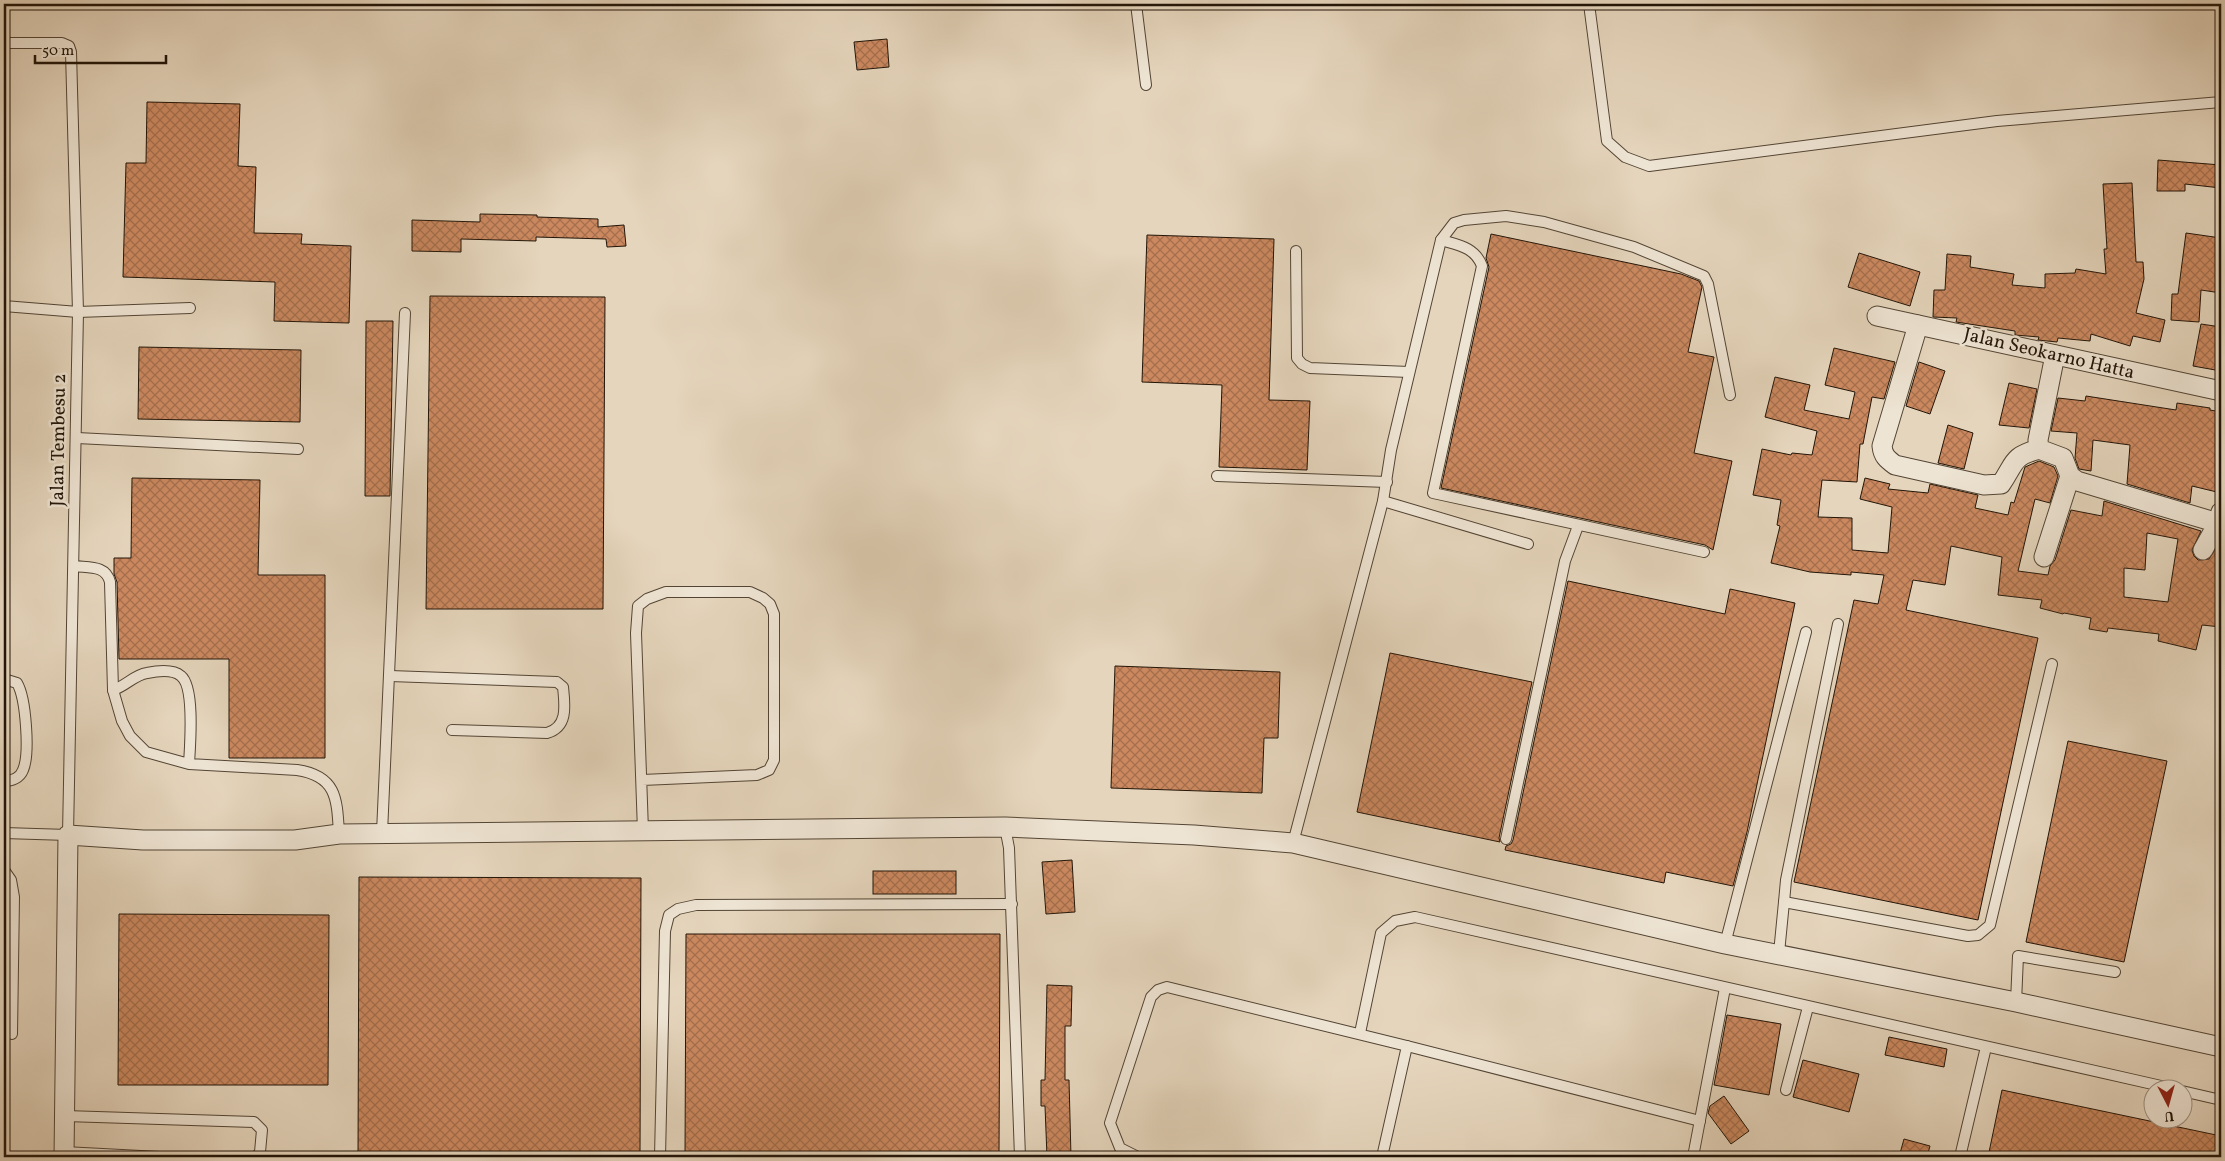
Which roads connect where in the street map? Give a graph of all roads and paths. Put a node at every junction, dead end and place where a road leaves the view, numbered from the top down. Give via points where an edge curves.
1 (1136, 4) edge
2 (1589, 4) edge
3 (4, 43) edge
4 (1146, 85) dead end
5 (2221, 102) edge
6 (1440, 240) junction
7 (1296, 251) dead end
8 (4, 306) edge
9 (190, 308) dead end
10 (78, 312) junction
11 (405, 313) dead end
12 (1877, 316) dead end
13 (1918, 325) junction
14 (2055, 355) junction
15 (1409, 372) junction
16 (2221, 391) edge
17 (1730, 395) dead end
18 (77, 438) junction
19 (2039, 448) junction
20 (298, 449) dead end
21 (1217, 476) dead end
22 (2070, 476) junction
23 (1387, 482) junction
24 (1383, 501) junction
25 (2220, 517) edge
26 (1578, 526) junction
27 (1528, 544) dead end
28 (2203, 550) dead end
29 (1704, 552) dead end
30 (2044, 557) dead end
31 (74, 566) junction
32 (1838, 624) dead end
33 (1806, 632) dead end
34 (2052, 664) dead end
35 (390, 676) junction
36 (4, 679) edge
37 (113, 690) junction
38 (452, 730) dead end
39 (189, 764) junction
40 (642, 780) junction
41 (4, 781) edge
42 (1004, 827) junction
43 (644, 831) junction
44 (4, 833) edge
45 (382, 833) junction
46 (340, 834) junction
47 (68, 835) junction
48 (1506, 838) dead end
49 (1293, 843) junction
50 (4, 870) edge
51 (1784, 902) junction
52 (1012, 904) junction
53 (1725, 944) junction
54 (1779, 953) junction
55 (2114, 972) dead end
56 (1725, 988) junction
57 (2016, 1002) junction
58 (1808, 1006) junction
59 (1360, 1033) junction
60 (12, 1034) dead end
61 (1407, 1046) junction
62 (1986, 1047) junction
63 (2221, 1047) edge
64 (2142, 1082) edge
65 (1786, 1090) dead end
66 (2192, 1093) edge
67 (2221, 1100) edge
68 (65, 1116) junction
69 (1700, 1121) junction
70 (64, 1154) edge
71 (160, 1157) edge
72 (256, 1157) edge
73 (660, 1157) edge
74 (1020, 1157) edge
75 (1138, 1157) edge
76 (1382, 1157) edge
77 (1693, 1157) edge
78 (1960, 1157) edge

1 - 4 lane
2 - 5 lane via 1608,140 1625,157 1649,166 1997,121
3 - 10 lane, Jalan Tembesu 2 via 62,43 69,46 71,52
6 - 15 lane
6 - 17 lane via 1454,224 1464,220 1506,216 1544,222 1634,247 1704,276
6 - 26 lane via 1476,254 1482,266 1432,492
7 - 15 lane via 1297,358 1302,364 1310,368
8 - 10 lane
9 - 10 lane
10 - 18 lane, Jalan Tembesu 2
11 - 35 lane
12 - 13 street, Jalan Seokarno Hatta
13 - 14 street, Jalan Seokarno Hatta
13 - 19 street via 1882,446 1887,460 1895,465 1995,486 2001,484 2022,454
14 - 16 street, Jalan Seokarno Hatta
14 - 19 street
15 - 23 lane
18 - 20 lane
18 - 31 lane, Jalan Tembesu 2
19 - 22 street via 2063,458
21 - 23 lane
22 - 25 street via 2077,481
22 - 30 street
23 - 24 lane
24 - 27 lane
24 - 49 lane
25 - 28 street
26 - 29 lane
26 - 48 lane via 1565,561
31 - 37 lane via 102,569 109,576
31 - 47 lane, Jalan Tembesu 2
32 - 51 lane
33 - 53 lane
34 - 51 lane via 1990,925 1978,935 1968,936
35 - 38 lane via 557,682 563,687 563,724 557,730 548,733
35 - 45 lane
36 - 41 lane via 17,683 22,691 26,726 24,767 14,779
37 - 39 lane via 122,721 130,736 146,752
37 - 39 lane via 146,673 165,672 182,676 188,694 190,718
39 - 46 lane via 297,770 319,776 337,801
40 - 40 lane via 636,633 638,606 666,592 750,592 763,598 774,614 774,760 769,770 757,775
40 - 43 lane
42 - 43 street
42 - 49 street via 1194,835
42 - 52 lane via 1009,848
43 - 45 street
44 - 47 lane
45 - 46 street
46 - 47 street via 295,840 143,840
47 - 68 street
49 - 53 street
50 - 60 lane via 11,880 14,897
51 - 54 lane
52 - 73 lane via 696,905 678,909 669,915 665,931
52 - 74 lane
53 - 54 street
54 - 57 street
55 - 57 lane via 2018,956
56 - 58 lane
56 - 59 lane via 1415,917 1395,921 1381,933
56 - 69 lane
57 - 63 street
58 - 62 lane
58 - 65 lane
59 - 61 lane
59 - 75 lane via 1167,987 1158,990 1151,997 1110,1123 1120,1148
61 - 69 lane
61 - 76 lane
62 - 64 lane
62 - 78 lane
66 - 67 lane
68 - 70 street
68 - 72 lane via 254,1122 262,1130 260,1152
69 - 77 lane
70 - 71 lane

